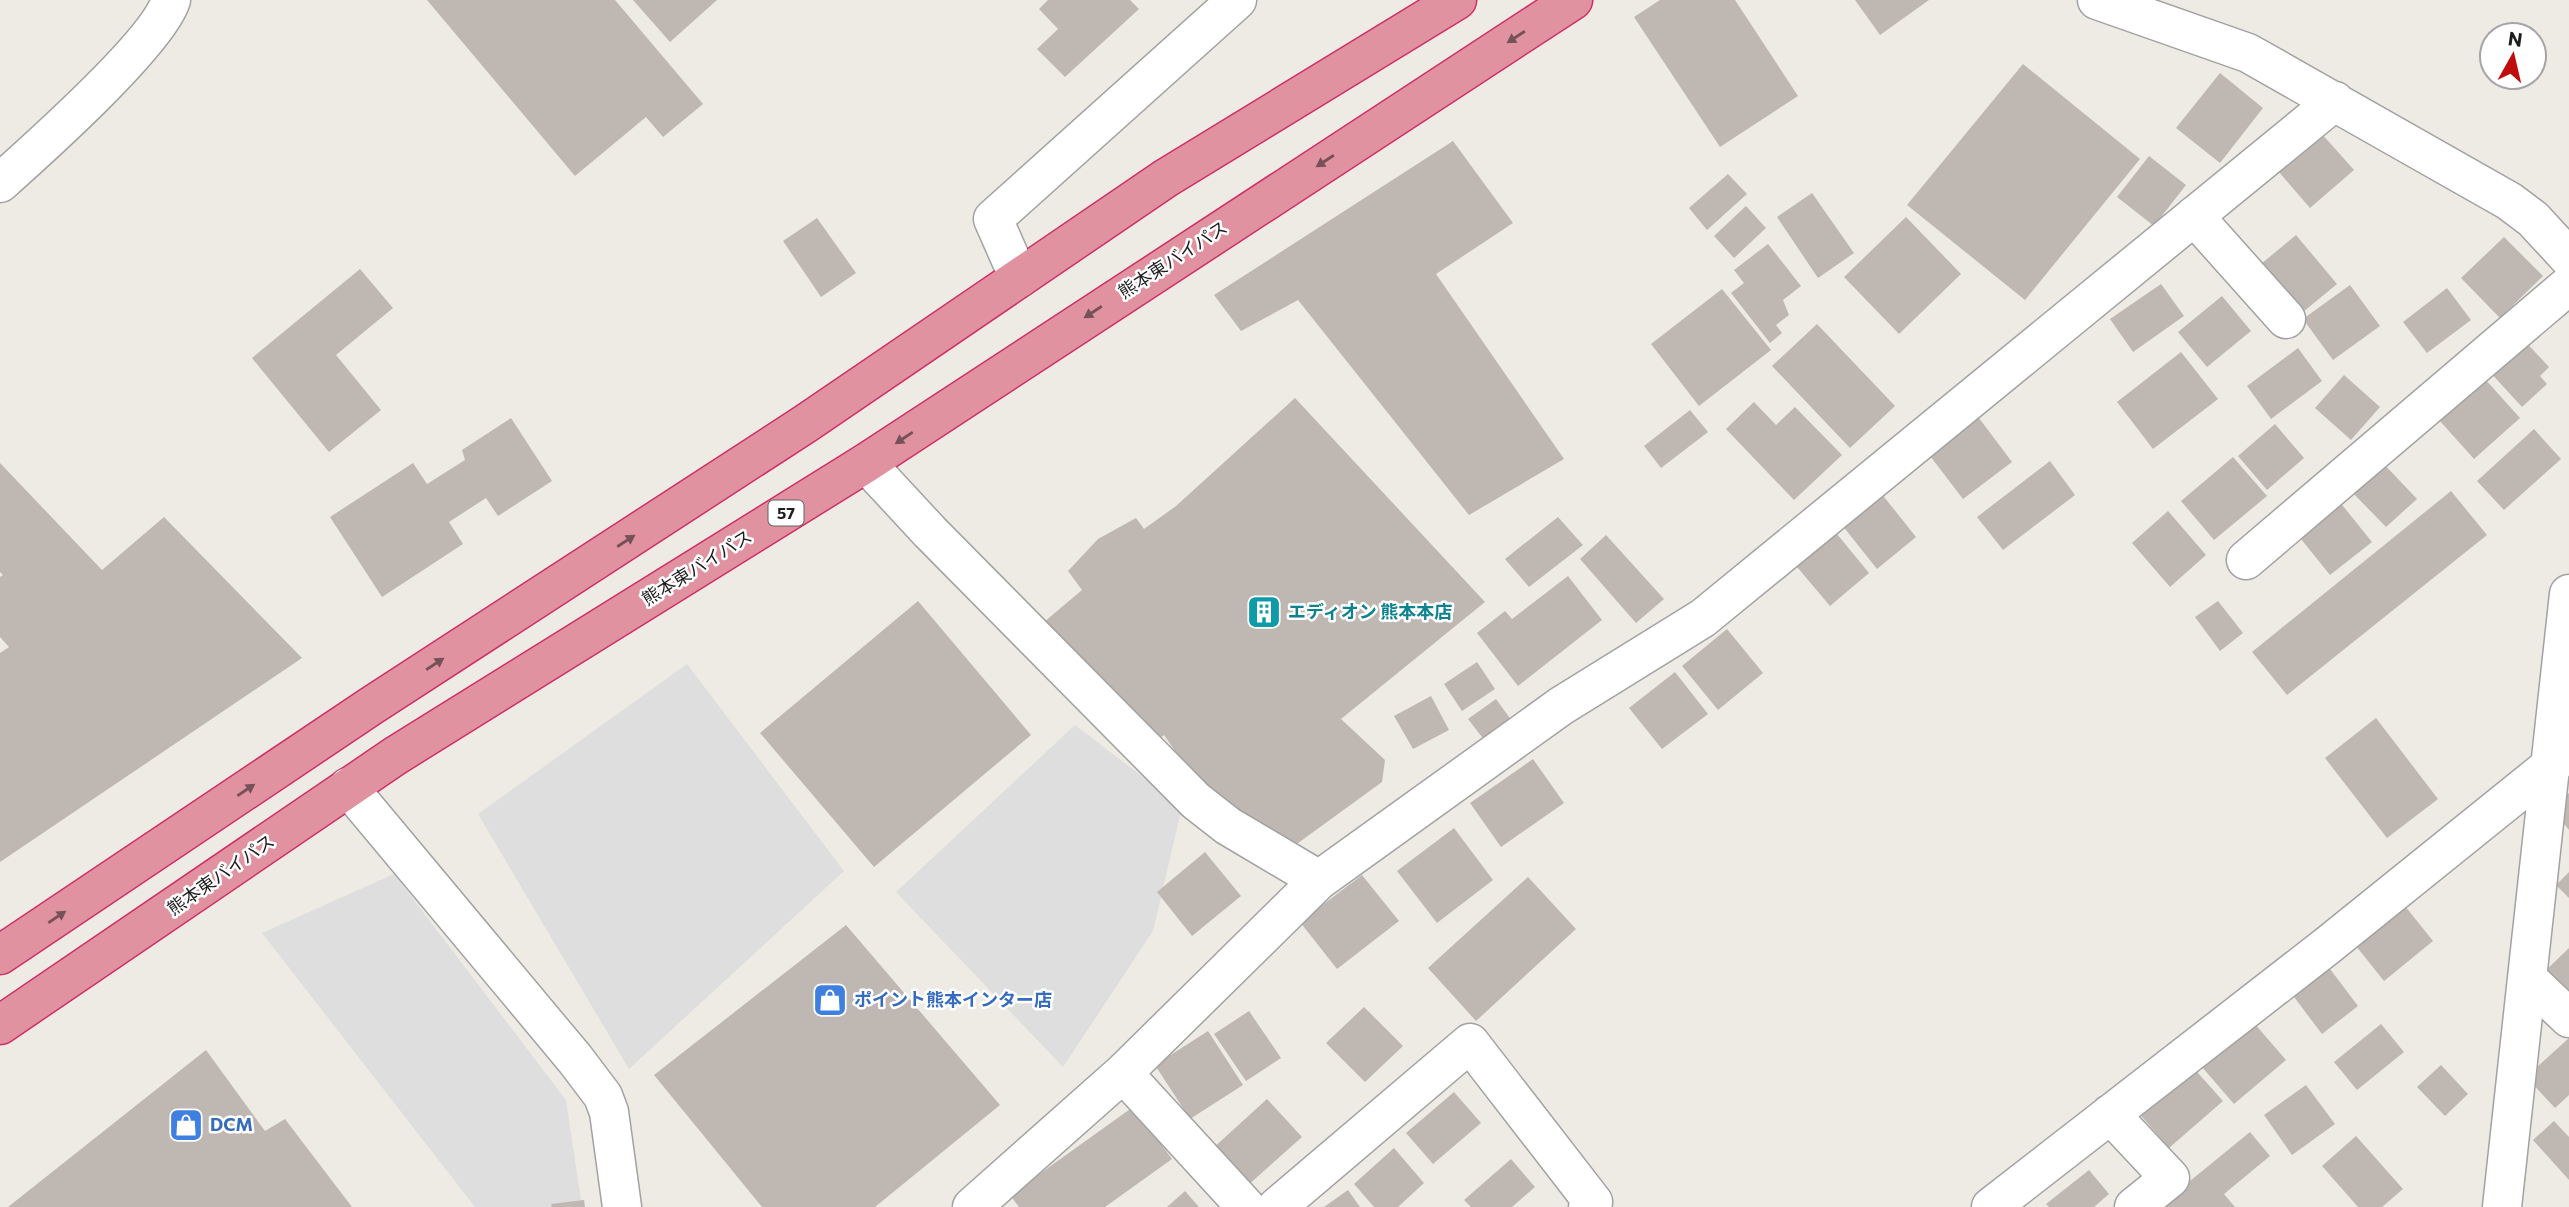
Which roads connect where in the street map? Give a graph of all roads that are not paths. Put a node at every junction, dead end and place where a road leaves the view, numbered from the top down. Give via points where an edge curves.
1 (171, 0) edge
2 (1237, 0) edge
3 (1457, 0) edge
4 (1573, 0) edge
5 (2097, 0) edge
6 (2335, 101) junction
7 (0, 183) edge
8 (2194, 216) junction
9 (2569, 258) edge
10 (1019, 278) junction
11 (2569, 285) edge
12 (2286, 319) dead end
13 (866, 463) junction
14 (2246, 560) dead end
15 (2569, 594) edge
16 (2561, 757) edge
17 (348, 787) junction
18 (1319, 880) junction
19 (0, 955) edge
20 (2527, 978) junction
21 (2569, 1018) edge
22 (0, 1025) edge
23 (1123, 1073) junction
24 (2110, 1114) junction
25 (1593, 1205) edge
26 (622, 1207) edge
27 (972, 1207) edge
28 (1246, 1207) edge
29 (1278, 1207) edge
30 (1991, 1207) edge
31 (2134, 1207) edge
32 (2502, 1207) edge

1 - 7 street via 126,61
2 - 10 street via 993,219
3 - 10 highway via 1166,178
4 -> 13 highway, 熊本東バイパス / 57
5 - 6 street via 2248,53
6 - 8 street
6 - 9 street via 2509,201
8 - 12 street
8 - 18 street via 1703,618 1561,706
19 -> 10 highway
11 - 14 street
13 - 17 highway, 熊本東バイパス / 57
13 - 18 street via 1196,801 1228,826
15 - 16 street
16 - 20 street
16 - 24 street
17 - 22 highway, 熊本東バイパス / 57
17 - 26 street via 603,1096
18 - 23 street
20 - 21 street
20 - 32 street
23 - 27 street
23 - 28 street
24 - 30 street
24 - 31 street via 2169,1178
25 - 29 street via 1471,1043

